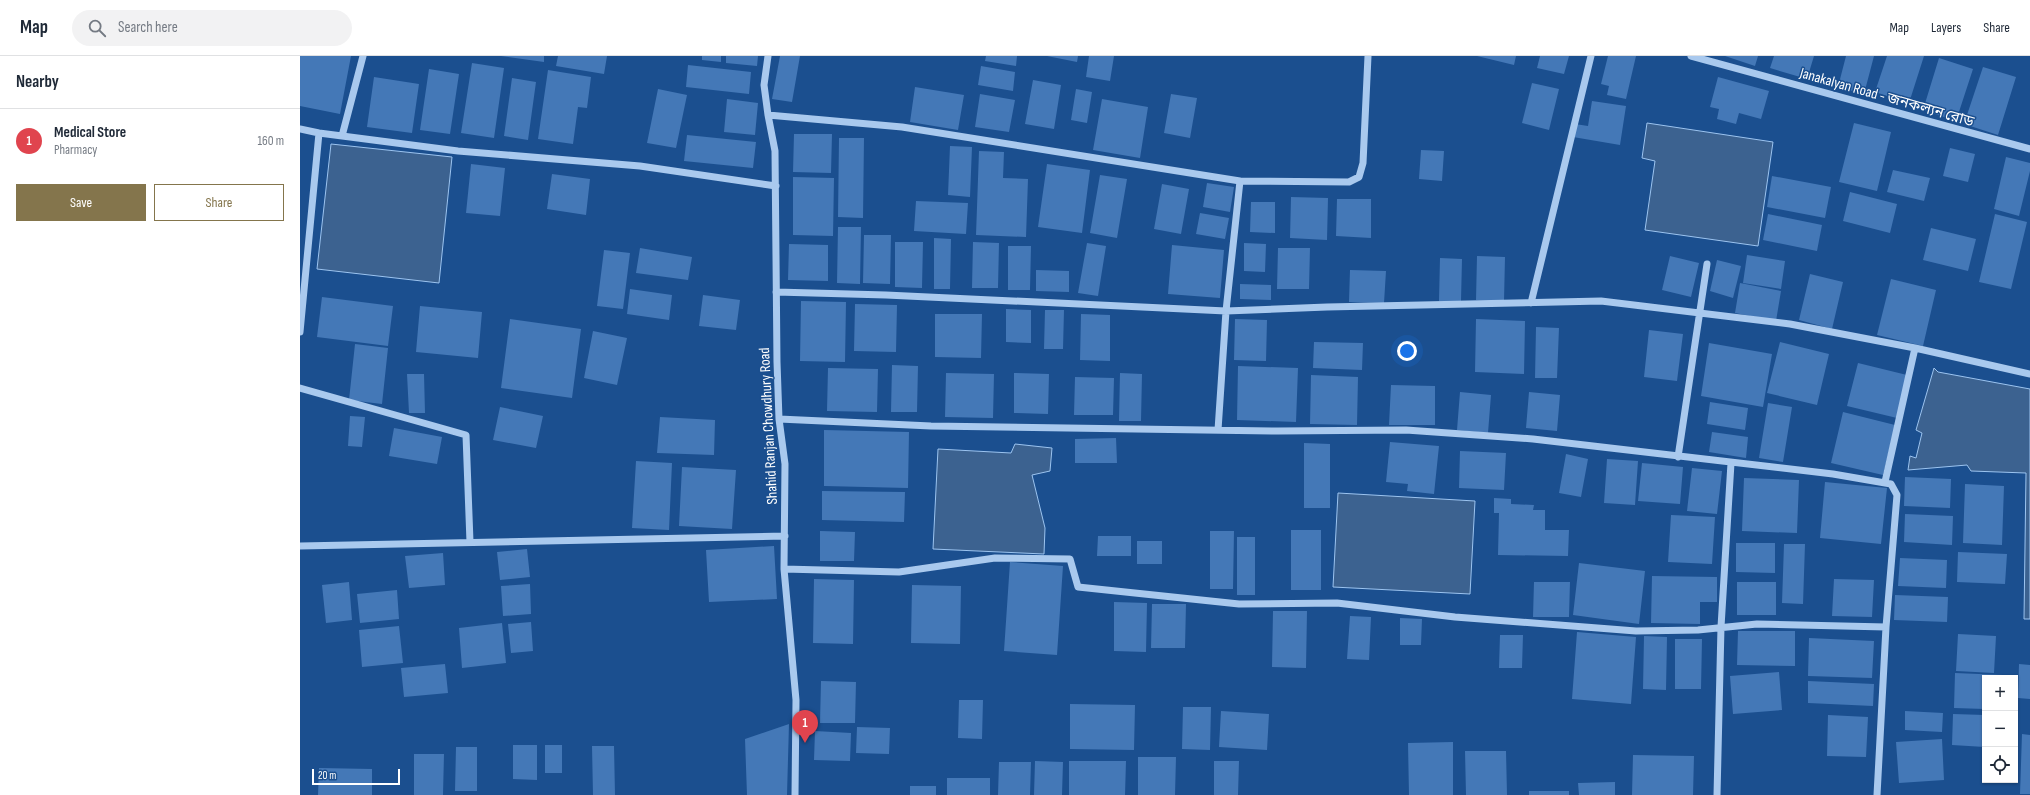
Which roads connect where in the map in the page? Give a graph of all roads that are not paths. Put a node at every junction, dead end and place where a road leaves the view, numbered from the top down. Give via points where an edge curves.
1 (363, 56) edge
2 (768, 56) edge
3 (1368, 56) edge
4 (1591, 56) edge
5 (1690, 56) edge
6 (768, 115) junction
7 (300, 129) edge
8 (319, 133) junction
9 (342, 136) junction
10 (2030, 149) edge
11 (1240, 181) junction
12 (776, 186) junction
13 (1707, 264) dead end
14 (776, 292) junction
15 (1531, 303) junction
16 (1226, 312) junction
17 (1699, 313) junction
18 (300, 332) edge
19 (1915, 348) junction
20 (2030, 374) edge
21 (300, 388) edge
22 (779, 419) junction
23 (1218, 430) junction
24 (1678, 457) junction
25 (1731, 463) junction
26 (1885, 482) junction
27 (785, 536) junction
28 (470, 542) junction
29 (300, 546) edge
30 (784, 569) junction
31 (1721, 627) junction
32 (1886, 627) junction
33 (795, 795) edge
34 (1717, 795) edge
35 (1877, 795) edge

1 - 9 street
2 - 6 street, Shahid Ranjan Chowdhury Road via 764,85
3 - 11 street via 1364,163 1359,177 1349,182
4 - 15 street
5 - 10 street, Janakalyan Road - জনকল্যন রোড
6 - 11 street via 902,127
6 - 12 street, Shahid Ranjan Chowdhury Road via 775,151
7 - 8 street
8 - 9 street
8 - 18 street
9 - 12 street via 458,151 640,166
11 - 16 street
12 - 14 street, Shahid Ranjan Chowdhury Road
13 - 17 street
14 - 16 street
14 - 22 street, Shahid Ranjan Chowdhury Road
15 - 16 street via 1327,307
15 - 17 street via 1601,301
16 - 23 street
17 - 19 street via 1790,324
17 - 24 street
19 - 20 street
19 - 26 street
21 - 28 street via 466,435
22 - 23 street via 931,426
22 - 27 street, Shahid Ranjan Chowdhury Road via 785,464
23 - 24 street via 1406,430 1533,439
24 - 25 street
25 - 26 street
25 - 31 street
26 - 32 street via 1891,484 1897,495
27 - 28 street
27 - 30 street, Shahid Ranjan Chowdhury Road
28 - 29 street
30 - 31 street via 899,572 995,558 1070,559 1078,587 1239,604 1337,603 1455,617 1636,631
30 - 33 street, Shahid Ranjan Chowdhury Road via 796,700
31 - 32 street via 1757,624
31 - 34 street
32 - 35 street

